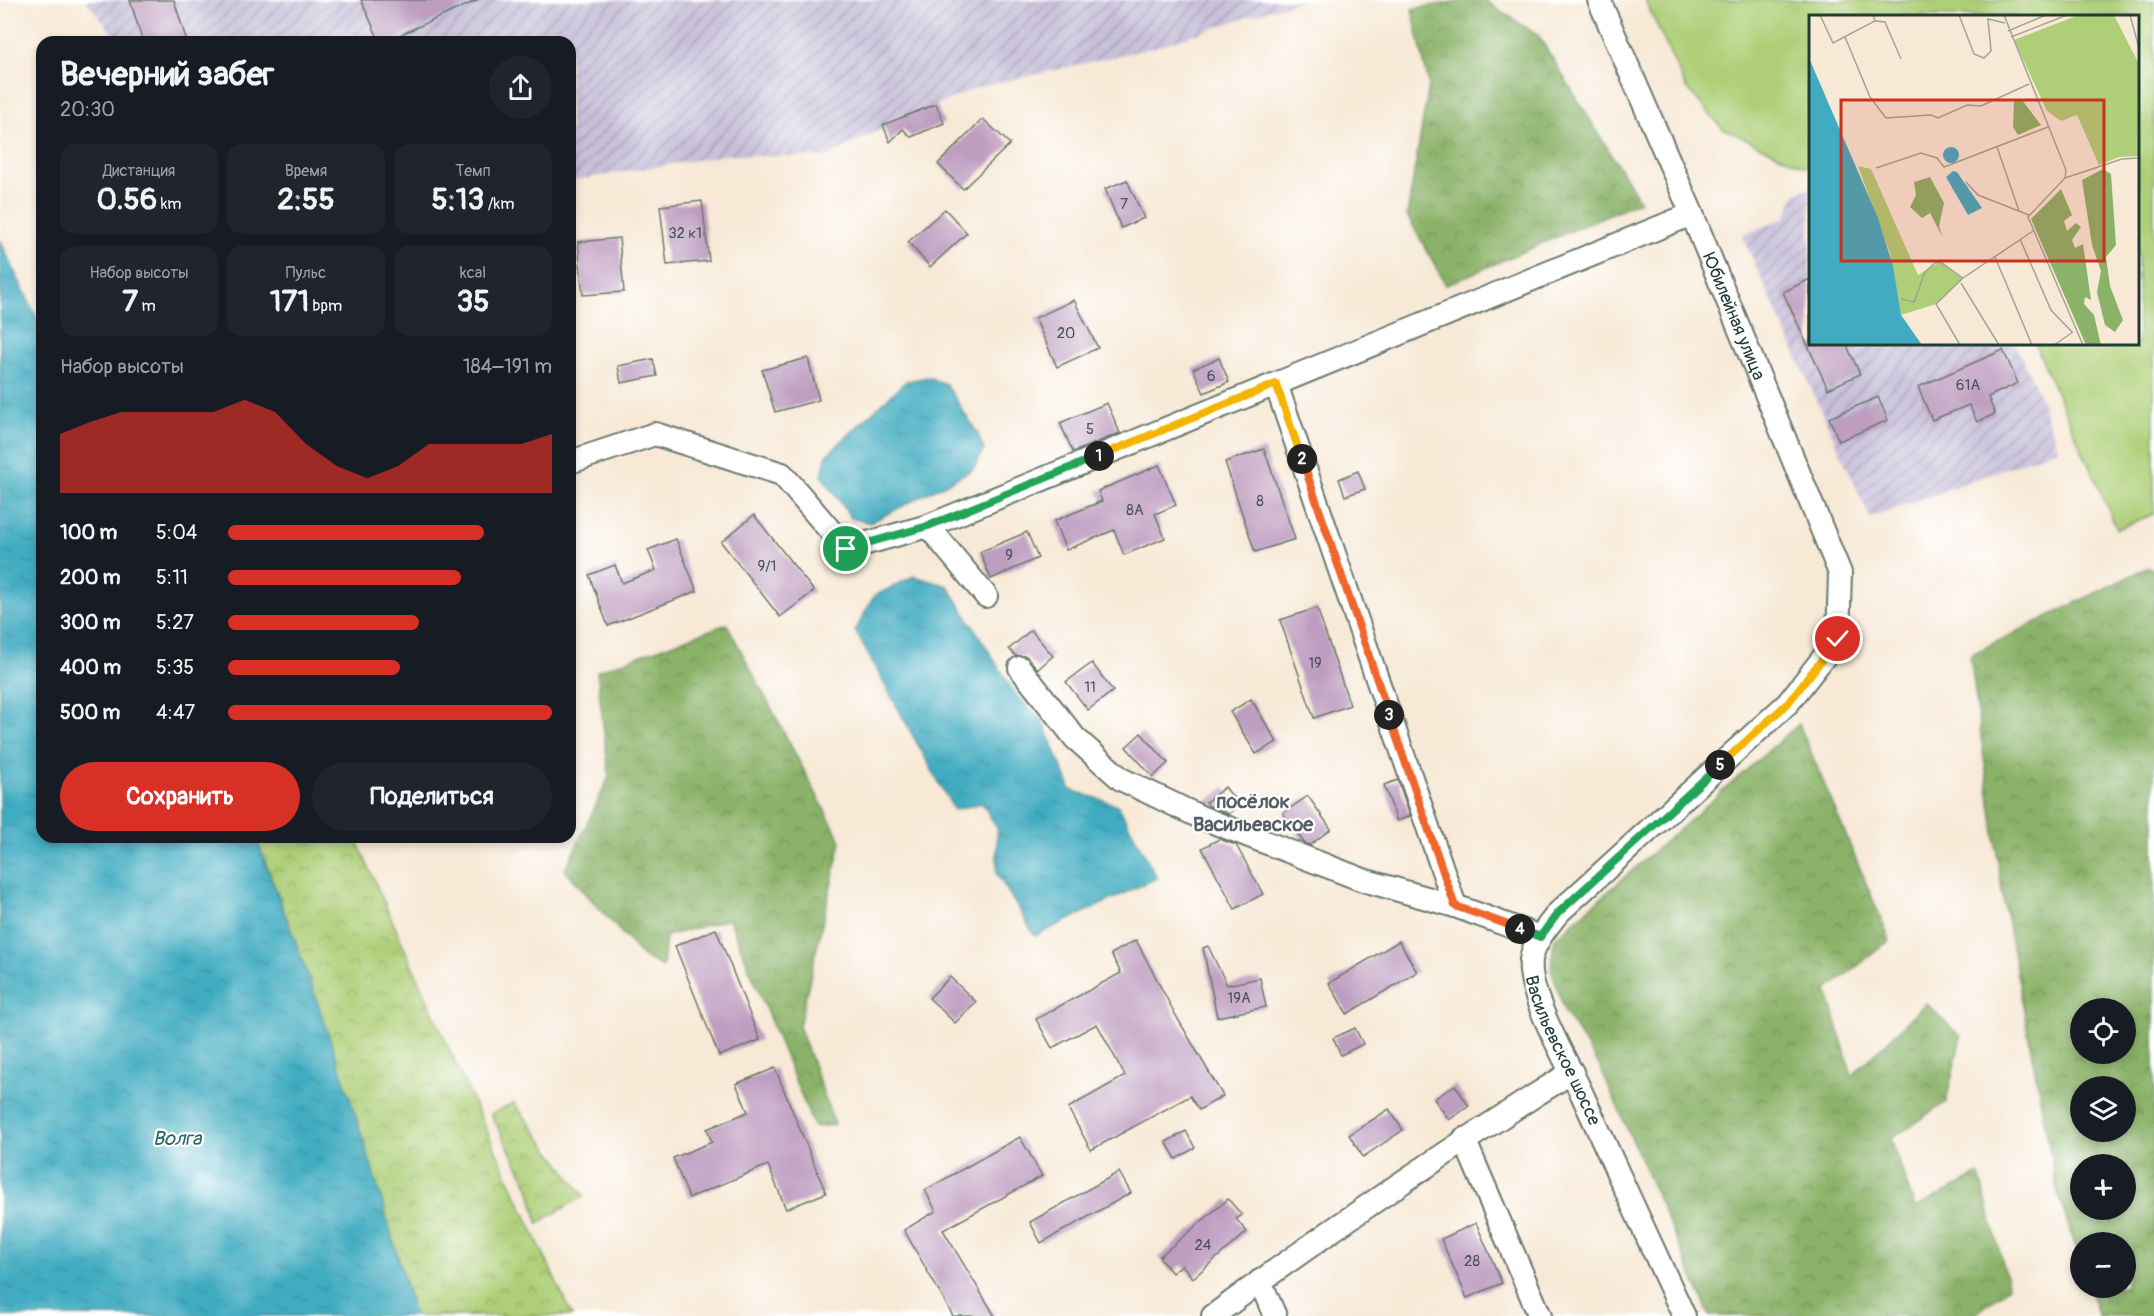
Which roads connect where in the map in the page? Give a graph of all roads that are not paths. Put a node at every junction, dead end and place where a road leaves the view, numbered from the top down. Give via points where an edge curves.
1 (1599, 0) edge
2 (1692, 214) junction
3 (1276, 384) junction
4 (576, 460) edge
5 (928, 526) junction
6 (986, 596) dead end
7 (1838, 639) joint
8 (1020, 668) dead end
9 (1455, 906) junction
10 (1540, 937) junction
11 (1572, 1072) junction
12 (1464, 1139) junction
13 (1260, 1281) junction
14 (1213, 1316) edge
15 (1275, 1316) edge
16 (1540, 1316) edge
17 (1684, 1316) edge

1 - 2 street, Юбилейная улица
2 - 3 street
2 - 7 street, Юбилейная улица via 1840,573
3 - 5 street
3 - 9 street
4 - 5 street via 655,434 782,474 846,549
5 - 6 street
7 - 10 street, Васильевское шоссе via 1788,703 1558,913
8 - 9 street via 1075,738 1122,779 1200,817 1363,880
9 - 10 street
10 - 11 street, Васильевское шоссе via 1531,960 1534,988
11 - 12 street
11 - 17 street, Васильевское шоссе
12 - 13 street
12 - 16 street
13 - 14 street
13 - 15 street

